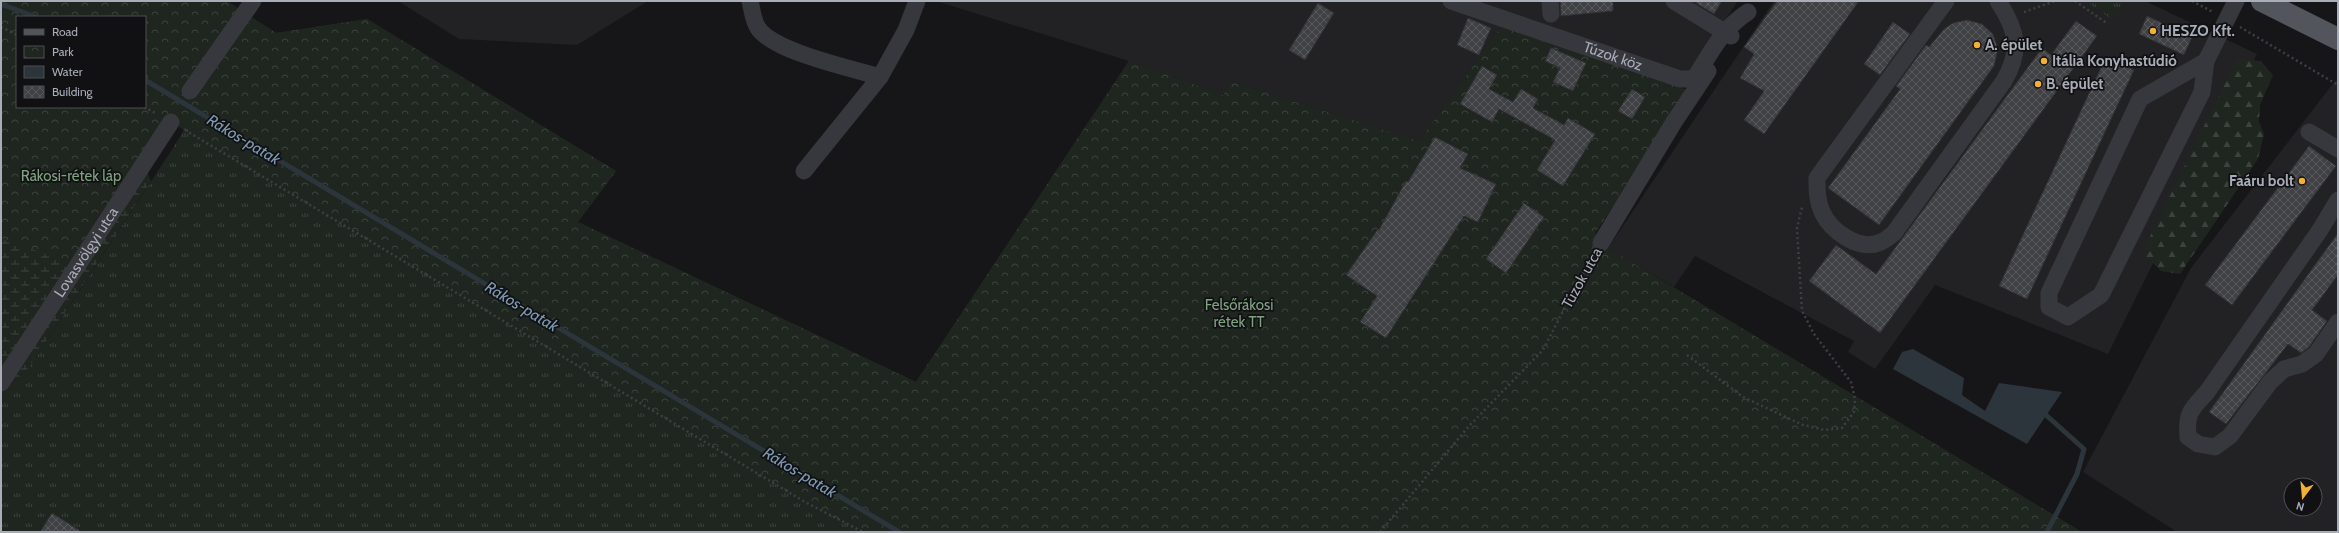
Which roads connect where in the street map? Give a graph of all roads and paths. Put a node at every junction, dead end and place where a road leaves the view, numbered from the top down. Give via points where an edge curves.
1 (253, 1) edge
2 (750, 1) edge
3 (917, 1) edge
4 (1451, 1) edge
5 (1675, 1) edge
6 (1946, 1) edge
7 (1998, 1) edge
8 (2055, 1) edge
9 (2075, 1) edge
10 (2192, 1) edge
11 (2236, 1) edge
12 (2262, 1) edge
13 (1751, 7) edge
14 (2008, 17) junction
15 (2227, 20) junction
16 (2108, 24) dead end
17 (1, 27) edge
18 (1728, 34) junction
19 (16, 35) edge
20 (2338, 40) edge
21 (2206, 61) junction
22 (880, 77) junction
23 (2338, 85) edge
24 (190, 91) dead end
25 (171, 122) joint
26 (2309, 132) dead end
27 (2338, 149) edge
28 (804, 171) dead end
29 (2338, 200) edge
30 (1802, 206) dead end
31 (1601, 243) joint
32 (2338, 322) edge
33 (1687, 355) dead end
34 (1, 383) edge
35 (863, 532) edge
36 (1380, 532) edge

1 - 24 street
2 - 22 street via 757,27 768,38 789,49
3 - 22 street via 906,30
4 - 18 street, Túzok köz via 1680,79 1696,76
5 - 18 street
6 - 14 street via 1817,178 1817,198 1821,212 1839,234 1852,241 1880,243 1894,233 2004,81 2015,55 2016,40
7 - 14 street
8 - 14 path
9 - 16 path
10 - 15 path
11 - 15 street
12 - 20 main road
13 - 18 street, Túzok utca
15 - 21 street
15 - 23 path
17 - 19 path
18 - 31 street, Túzok utca
21 - 21 street via 2202,92 2101,295 2068,317 2049,307 2049,293 2140,99
22 - 28 street
25 - 34 street, Lovasvölgyi utca
25 - 35 path via 805,502
26 - 27 street
29 - 32 street via 2320,230 2207,392 2191,409 2186,420 2188,437 2198,444 2214,447 2230,436 2270,382 2284,369 2302,364 2316,354
30 - 33 path via 1797,228 1802,311 1814,334 1851,382 1855,400 1854,412 1842,428 1825,430 1803,425 1743,397
31 - 36 path, Túzok utca via 1593,253 1543,350 1469,426

